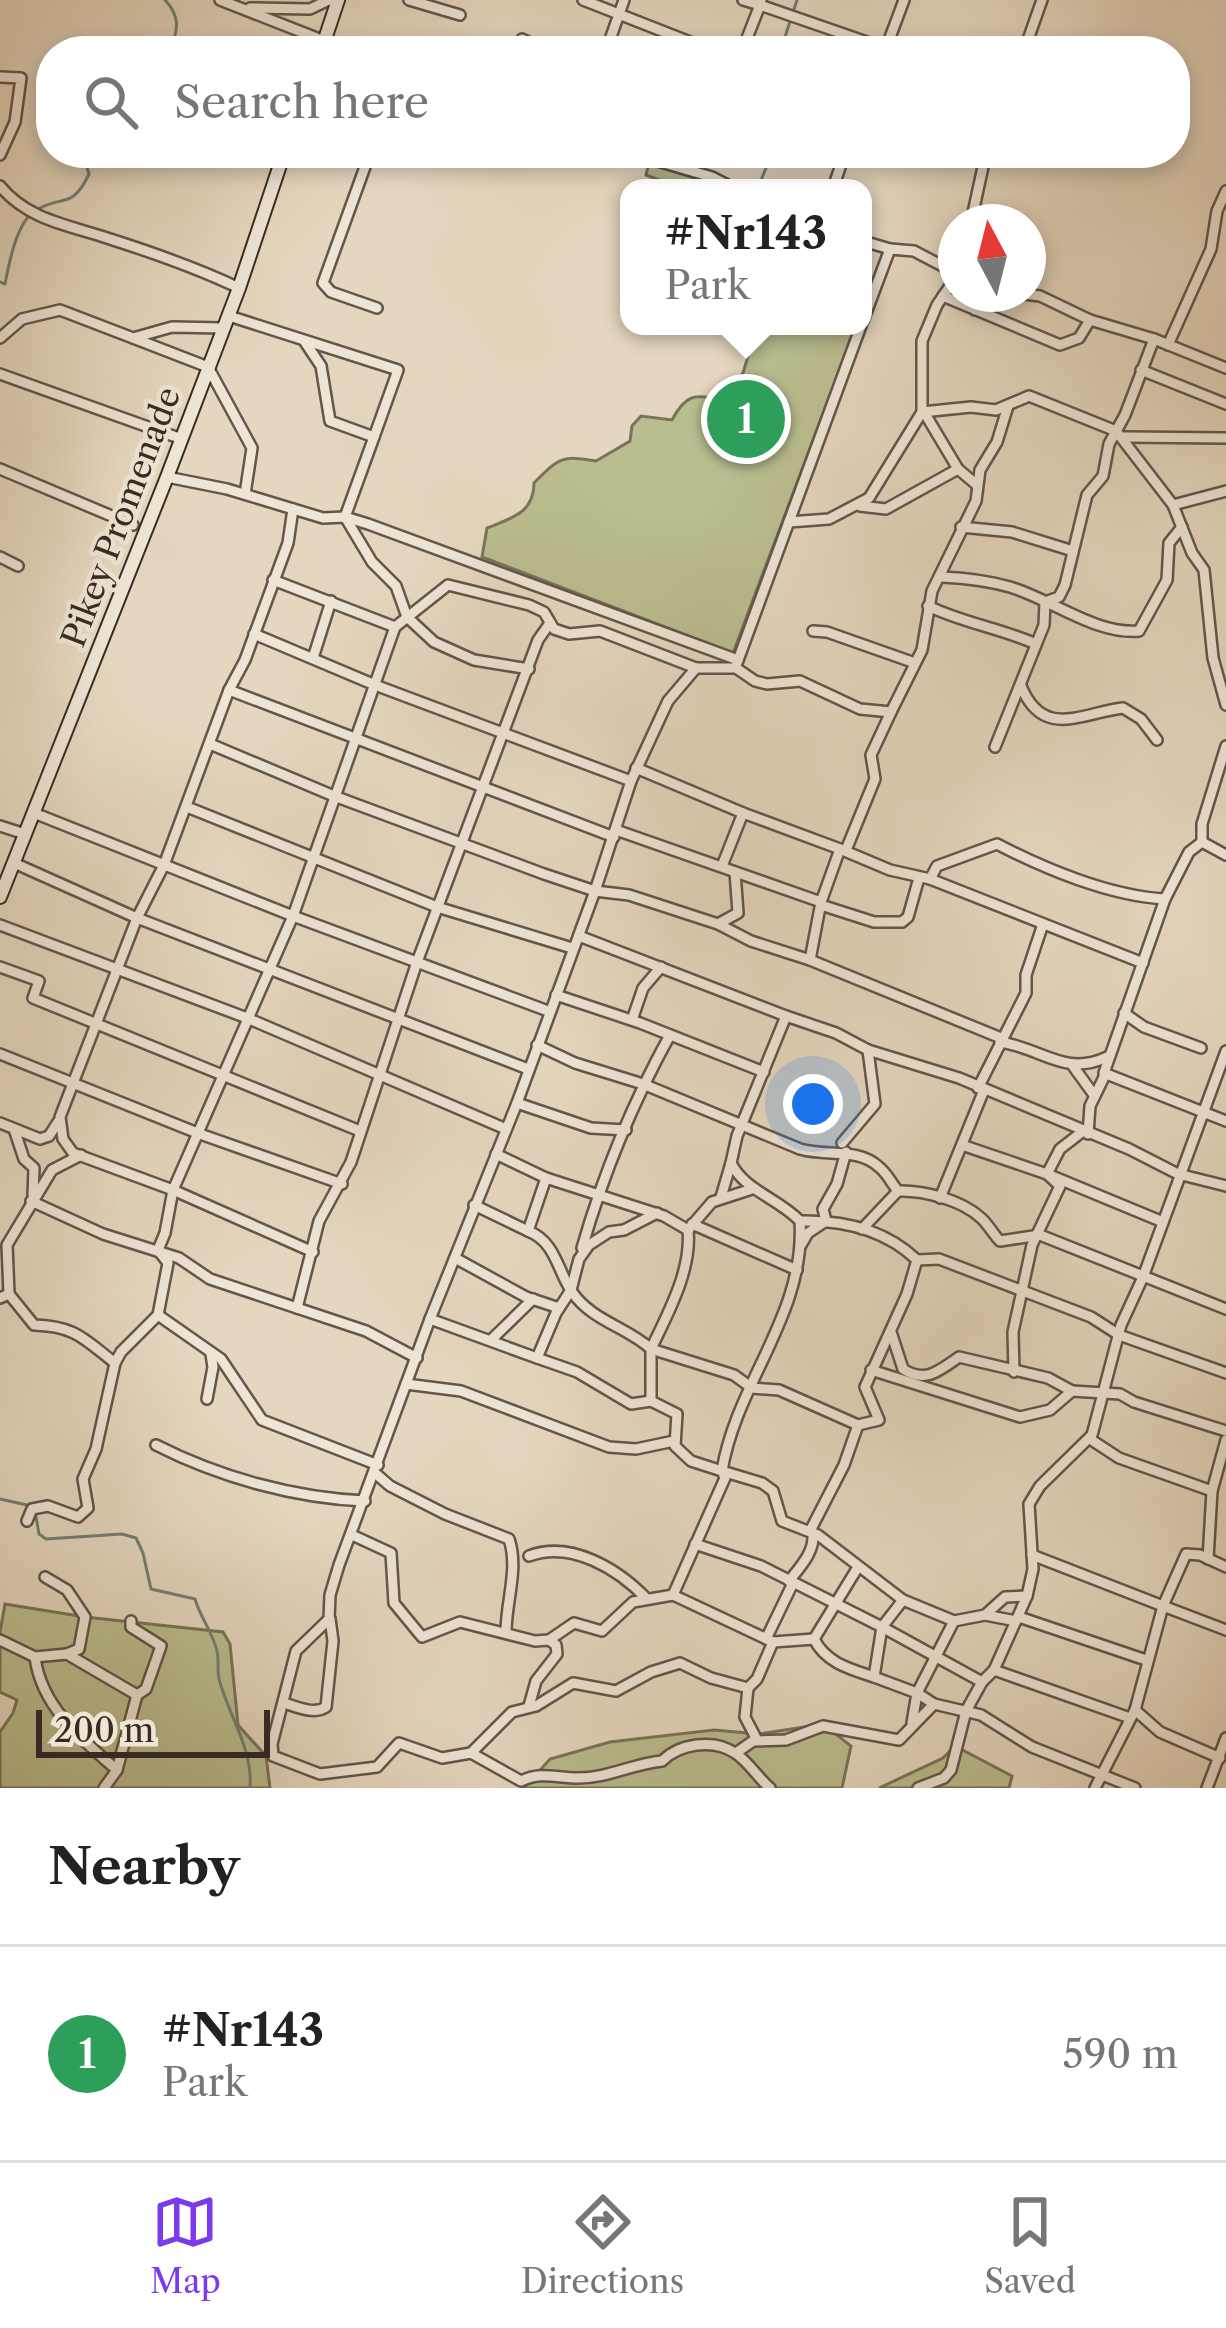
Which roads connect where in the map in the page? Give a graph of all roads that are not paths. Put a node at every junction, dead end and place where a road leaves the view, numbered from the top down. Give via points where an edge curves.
1 (220, 0) edge
2 (329, 0) edge
3 (338, 0) edge
4 (409, 0) edge
5 (583, 0) edge
6 (624, 0) edge
7 (743, 0) edge
8 (904, 0) edge
9 (1042, 0) edge
10 (760, 2) edge
11 (238, 7) junction
12 (460, 14) dead end
13 (619, 15) junction
14 (301, 36) edge
15 (326, 36) edge
16 (611, 36) edge
17 (674, 36) edge
18 (748, 36) edge
19 (851, 36) edge
20 (892, 36) edge
21 (1029, 36) edge
22 (0, 77) edge
23 (0, 154) edge
24 (279, 168) edge
25 (365, 168) edge
26 (681, 168) edge
27 (983, 168) edge
28 (716, 179) edge
29 (0, 186) edge
30 (1226, 191) edge
31 (975, 204) edge
32 (872, 244) edge
33 (890, 249) junction
34 (938, 265) edge
35 (238, 288) junction
36 (872, 297) edge
37 (1046, 299) edge
38 (376, 308) dead end
39 (938, 308) edge
40 (980, 312) edge
41 (1090, 320) junction
42 (226, 322) junction
43 (858, 335) edge
44 (0, 338) edge
45 (133, 338) junction
46 (1154, 339) junction
47 (305, 342) junction
48 (1168, 345) junction
49 (208, 367) junction
50 (1226, 368) edge
51 (1141, 370) junction
52 (0, 374) edge
53 (1226, 404) edge
54 (1008, 406) junction
55 (923, 412) junction
56 (1120, 434) junction
57 (374, 437) junction
58 (179, 438) junction
59 (1226, 438) edge
60 (0, 469) edge
61 (958, 469) junction
62 (167, 477) junction
63 (977, 484) junction
64 (1226, 491) edge
65 (245, 494) junction
66 (1173, 505) junction
67 (860, 506) junction
68 (293, 509) junction
69 (345, 517) junction
70 (789, 522) junction
71 (134, 524) dead end
72 (961, 526) junction
73 (1182, 527) junction
74 (1073, 551) junction
75 (0, 557) edge
76 (18, 566) dead end
77 (942, 577) junction
78 (273, 580) junction
79 (332, 601) junction
80 (1045, 602) junction
81 (928, 606) junction
82 (407, 617) junction
83 (550, 622) junction
84 (395, 626) junction
85 (813, 631) dead end
86 (254, 634) junction
87 (1036, 644) junction
88 (313, 658) junction
89 (915, 663) junction
90 (737, 664) junction
91 (696, 668) junction
92 (529, 669) junction
93 (375, 685) junction
94 (1021, 686) junction
95 (230, 690) junction
96 (1226, 705) edge
97 (891, 712) junction
98 (506, 733) junction
99 (355, 740) junction
100 (1157, 740) dead end
101 (210, 744) junction
102 (1226, 746) edge
103 (995, 747) dead end
104 (636, 768) junction
105 (1222, 775) edge
106 (631, 781) junction
107 (484, 789) junction
108 (334, 796) junction
109 (187, 807) junction
110 (34, 813) junction
111 (743, 813) junction
112 (0, 826) edge
113 (25, 834) junction
114 (615, 834) junction
115 (1202, 842) junction
116 (464, 845) junction
117 (843, 850) junction
118 (313, 855) junction
119 (1226, 855) edge
120 (14, 863) junction
121 (164, 865) junction
122 (722, 866) junction
123 (735, 872) junction
124 (924, 878) junction
125 (595, 891) junction
126 (0, 897) edge
127 (1165, 899) junction
128 (821, 904) junction
129 (437, 907) junction
130 (738, 913) junction
131 (292, 916) junction
132 (137, 918) junction
133 (718, 924) junction
134 (1043, 924) junction
135 (0, 925) edge
136 (579, 936) junction
137 (738, 936) junction
138 (572, 948) junction
139 (810, 960) junction
140 (417, 962) junction
141 (1143, 963) junction
142 (0, 967) edge
143 (661, 967) junction
144 (269, 969) junction
145 (118, 971) junction
146 (556, 995) junction
147 (548, 1011) junction
148 (1124, 1012) junction
149 (786, 1016) junction
150 (247, 1018) junction
151 (401, 1019) junction
152 (632, 1020) junction
153 (96, 1024) junction
154 (670, 1035) junction
155 (1000, 1040) junction
156 (537, 1045) junction
157 (1202, 1048) dead end
158 (868, 1050) junction
159 (0, 1054) edge
160 (1225, 1055) edge
161 (1107, 1057) junction
162 (1072, 1066) junction
163 (528, 1069) junction
164 (764, 1072) junction
165 (382, 1073) junction
166 (224, 1075) junction
167 (1105, 1075) junction
168 (72, 1083) junction
169 (643, 1084) junction
170 (981, 1089) junction
171 (1094, 1096) junction
172 (517, 1103) junction
173 (1204, 1112) junction
174 (59, 1117) junction
175 (1226, 1120) edge
176 (0, 1123) edge
177 (742, 1124) junction
178 (14, 1129) junction
179 (506, 1129) junction
180 (626, 1130) junction
181 (360, 1131) junction
182 (1085, 1133) junction
183 (200, 1134) junction
184 (962, 1145) junction
185 (844, 1148) junction
186 (496, 1154) junction
187 (81, 1156) junction
188 (731, 1162) junction
189 (1047, 1174) junction
190 (1178, 1174) junction
191 (546, 1178) junction
192 (342, 1184) junction
193 (1226, 1186) edge
194 (752, 1189) junction
195 (173, 1190) junction
196 (898, 1191) junction
197 (596, 1197) junction
198 (721, 1197) junction
199 (940, 1198) junction
200 (32, 1201) junction
201 (474, 1205) junction
202 (657, 1213) junction
203 (800, 1221) junction
204 (826, 1221) junction
205 (1163, 1222) junction
206 (690, 1227) junction
207 (862, 1229) junction
208 (528, 1232) junction
209 (1040, 1235) junction
210 (3, 1245) edge
211 (801, 1245) junction
212 (158, 1250) junction
213 (313, 1252) junction
214 (455, 1258) junction
215 (579, 1259) junction
216 (917, 1260) junction
217 (797, 1270) junction
218 (1143, 1277) junction
219 (571, 1290) junction
220 (1020, 1291) junction
221 (4, 1296) edge
222 (533, 1299) junction
223 (559, 1307) junction
224 (297, 1308) junction
225 (1226, 1309) edge
226 (158, 1315) junction
227 (430, 1319) junction
228 (892, 1333) junction
229 (1118, 1335) junction
230 (492, 1339) junction
231 (208, 1349) junction
232 (651, 1349) junction
233 (417, 1358) junction
234 (537, 1358) junction
235 (115, 1364) junction
236 (871, 1370) junction
237 (1014, 1372) junction
238 (1226, 1374) edge
239 (406, 1384) junction
240 (752, 1388) junction
241 (1072, 1391) junction
242 (1102, 1391) junction
243 (206, 1399) dead end
244 (651, 1401) junction
245 (858, 1425) junction
246 (1226, 1436) edge
247 (1090, 1439) junction
248 (674, 1441) junction
249 (156, 1444) dead end
250 (376, 1469) junction
251 (722, 1471) junction
252 (1212, 1491) junction
253 (364, 1501) junction
254 (27, 1521) dead end
255 (811, 1532) junction
256 (352, 1535) junction
257 (694, 1544) junction
258 (529, 1556) dead end
259 (1032, 1556) junction
260 (1208, 1559) junction
261 (858, 1567) junction
262 (1226, 1567) edge
263 (45, 1577) dead end
264 (791, 1582) junction
265 (673, 1594) junction
266 (1027, 1595) junction
267 (647, 1599) junction
268 (903, 1600) junction
269 (833, 1603) junction
270 (1163, 1606) junction
271 (985, 1615) junction
272 (329, 1618) junction
273 (1018, 1619) junction
274 (954, 1621) junction
275 (131, 1622) dead end
276 (882, 1627) junction
277 (1226, 1630) edge
278 (506, 1632) junction
279 (814, 1639) junction
280 (0, 1640) edge
281 (549, 1640) junction
282 (769, 1640) junction
283 (935, 1653) junction
284 (67, 1654) junction
285 (35, 1657) junction
286 (1145, 1660) junction
287 (994, 1670) junction
288 (874, 1677) junction
289 (982, 1682) junction
290 (748, 1688) junction
291 (917, 1693) junction
292 (137, 1695) junction
293 (284, 1702) junction
294 (934, 1704) junction
295 (530, 1706) junction
296 (967, 1711) junction
297 (1132, 1714) junction
298 (912, 1723) junction
299 (1226, 1738) edge
300 (757, 1740) junction
301 (471, 1753) junction
302 (736, 1753) junction
303 (1220, 1758) junction
304 (117, 1770) junction
305 (1103, 1773) junction
306 (512, 1783) edge
307 (104, 1788) edge
308 (770, 1788) edge
309 (919, 1788) edge
310 (1095, 1788) edge
311 (1135, 1788) edge
312 (1207, 1788) edge

1 - 11 street
2 - 11 street via 297,10
3 - 15 street
4 - 12 street
5 - 13 street
6 - 13 street
7 - 10 street
8 - 20 street
9 - 21 street
10 - 18 street
10 - 19 street
11 - 14 street
13 - 16 street
13 - 17 street
22 - 23 street via 21,78
24 - 35 street, Pikey Promenade
25 - 38 street via 323,283
26 - 28 street
27 - 31 street
29 - 35 street via 16,204 57,224
30 - 48 street via 1211,249
32 - 33 street
33 - 34 street
33 - 36 street
35 - 42 street, Pikey Promenade
37 - 41 street
39 - 55 street via 921,349
40 - 41 street via 1060,345 1079,338
41 - 46 street
42 - 45 street
42 - 47 street
42 - 49 street, Pikey Promenade
43 - 70 street
44 - 45 street via 22,319 60,310
45 - 49 street
46 - 48 street
46 - 51 street
47 - 57 street via 321,367 330,422
47 - 57 street via 398,370
48 - 50 street
49 - 58 street, Pikey Promenade
49 - 65 street via 252,448
51 - 53 street
51 - 56 street
52 - 58 street
54 - 55 street
54 - 56 street via 1029,396
54 - 63 street
55 - 61 street
55 - 67 street
56 - 59 street
56 - 66 street
56 - 74 street via 1087,495
57 - 69 street
58 - 62 street, Pikey Promenade
60 - 71 street
61 - 63 street
61 - 67 street via 886,509
62 - 65 street
62 - 110 street, Pikey Promenade
63 - 72 street
64 - 66 street
65 - 68 street
66 - 73 street
67 - 70 street via 829,520
68 - 69 street
68 - 78 street
69 - 82 street via 396,586
69 - 90 street
70 - 90 street
72 - 74 street
72 - 77 street
73 - 80 street via 1169,543 1167,580 1139,631
73 - 96 street via 1204,570
74 - 80 street via 1059,597
75 - 76 street
77 - 80 street via 1013,588
77 - 81 street
78 - 79 street
78 - 86 street
79 - 84 street
79 - 88 street
80 - 87 street
81 - 87 street
81 - 89 street
82 - 83 street via 448,585 529,605
82 - 84 street
82 - 92 street via 454,652
83 - 91 street via 569,634 600,631
83 - 92 street
84 - 93 street
85 - 89 street
86 - 88 street
86 - 95 street
87 - 94 street
88 - 93 street
89 - 97 street
90 - 91 street
90 - 97 street via 755,681 800,681 860,709
91 - 104 street via 668,701
92 - 98 street
93 - 98 street
93 - 99 street
94 - 100 street via 1033,710 1050,718 1123,708
94 - 103 street
95 - 99 street
95 - 101 street
97 - 117 street via 871,755 875,779
98 - 106 street
98 - 107 street
99 - 107 street
99 - 108 street
101 - 108 street
101 - 109 street
102 - 105 street
104 - 106 street
104 - 111 street
105 - 115 street
106 - 114 street
107 - 114 street
107 - 116 street
108 - 116 street
108 - 118 street
109 - 118 street
109 - 121 street
110 - 113 street, Pikey Promenade
110 - 121 street
111 - 117 street
111 - 122 street
112 - 113 street
113 - 120 street, Pikey Promenade
114 - 122 street
114 - 125 street
115 - 119 street
115 - 127 street
116 - 125 street
116 - 129 street
117 - 124 street
117 - 128 street
118 - 129 street
118 - 131 street
120 - 126 street, Pikey Promenade
120 - 132 street
121 - 131 street
121 - 132 street
122 - 123 street
123 - 128 street
123 - 130 street
124 - 127 street via 997,844 1038,865
124 - 128 street via 902,922 874,922
124 - 134 street
125 - 133 street
125 - 136 street
127 - 141 street
128 - 139 street
129 - 138 street
129 - 140 street
130 - 133 street
130 - 137 street
131 - 140 street
131 - 144 street
132 - 144 street
132 - 145 street
133 - 137 street
134 - 141 street
134 - 155 street via 1026,993
135 - 145 street
136 - 138 street
136 - 143 street
137 - 139 street
138 - 146 street
139 - 155 street
140 - 147 street
140 - 151 street
141 - 148 street
142 - 153 street via 39,981 33,998
143 - 149 street
143 - 152 street
144 - 150 street
144 - 151 street
145 - 150 street
145 - 153 street
146 - 147 street
146 - 152 street
147 - 156 street
148 - 157 street
148 - 161 street
149 - 158 street
149 - 164 street
150 - 165 street
150 - 166 street
151 - 163 street
151 - 165 street
152 - 154 street
153 - 166 street
153 - 168 street
154 - 164 street
154 - 169 street
155 - 162 street
155 - 170 street
156 - 163 street
156 - 169 street
158 - 170 street
158 - 185 street via 875,1104
159 - 168 street
160 - 173 street
161 - 162 street
161 - 167 street
162 - 171 street
163 - 172 street
164 - 177 street
165 - 179 street
165 - 181 street
166 - 181 street
166 - 183 street
167 - 171 street
167 - 173 street
168 - 174 street
168 - 183 street
169 - 177 street
169 - 180 street
170 - 182 street
170 - 184 street
171 - 182 street
172 - 179 street
172 - 180 street via 591,1128
173 - 175 street
173 - 190 street
174 - 178 street via 44,1139
174 - 187 street via 63,1139
176 - 178 street
177 - 185 street via 808,1151
177 - 188 street
178 - 200 street via 34,1168
179 - 186 street
180 - 197 street
181 - 192 street
182 - 189 street via 1060,1149
182 - 190 street
183 - 192 street
183 - 195 street
184 - 189 street
184 - 199 street
185 - 196 street via 875,1163
185 - 204 street
186 - 191 street
186 - 201 street
187 - 195 street
187 - 200 street via 52,1170
188 - 194 street
188 - 198 street
189 - 205 street
189 - 209 street via 1060,1186
190 - 193 street
190 - 205 street
191 - 197 street
191 - 208 street
192 - 213 street via 319,1221
194 - 198 street
194 - 203 street
195 - 212 street
195 - 213 street
196 - 199 street
196 - 207 street
197 - 202 street
197 - 215 street
198 - 206 street
199 - 209 street via 981,1218 1000,1240
200 - 210 street
200 - 212 street
201 - 208 street
201 - 214 street
202 - 206 street
202 - 215 street via 602,1236
203 - 204 street
203 - 211 street
204 - 207 street
204 - 211 street
205 - 218 street
206 - 217 street
206 - 232 street via 681,1277
207 - 216 street
208 - 219 street via 545,1240
209 - 218 street
209 - 220 street
210 - 221 street
211 - 217 street
212 - 224 street via 211,1279
212 - 226 street via 168,1263
213 - 224 street
214 - 222 street
214 - 227 street
215 - 219 street
216 - 220 street via 939,1259
216 - 228 street
217 - 240 street
218 - 225 street
218 - 229 street
219 - 223 street
219 - 232 street via 600,1319
220 - 229 street
220 - 237 street
221 - 235 street via 34,1325 63,1326
222 - 223 street
222 - 230 street
223 - 234 street
224 - 233 street
226 - 231 street
226 - 235 street
227 - 230 street
227 - 233 street
228 - 236 street
228 - 237 street via 903,1369 920,1377 959,1357
229 - 238 street
229 - 242 street
230 - 234 street
231 - 243 street
231 - 250 street via 262,1420
232 - 240 street
232 - 244 street
233 - 239 street
234 - 244 street via 631,1404
235 - 254 street via 83,1479 85,1514 48,1506 32,1509
236 - 241 street via 1020,1417 1050,1410
236 - 245 street via 865,1387 879,1420
237 - 241 street
239 - 248 street via 461,1391 609,1448
239 - 250 street
240 - 245 street via 779,1390
240 - 251 street
241 - 242 street
242 - 246 street
242 - 247 street
244 - 248 street via 677,1414
245 - 255 street
246 - 252 street
247 - 252 street via 1119,1458
247 - 259 street via 1029,1504
248 - 251 street via 691,1461
249 - 253 street via 220,1473
250 - 253 street
250 - 278 street via 390,1486 509,1539
251 - 255 street via 762,1483 773,1491 782,1521
251 - 257 street via 722,1490
252 - 260 street
253 - 256 street
255 - 261 street
255 - 264 street
256 - 272 street
256 - 278 street via 391,1552 394,1603 417,1635 460,1622
257 - 264 street
257 - 265 street
258 - 267 street via 567,1550 628,1579
259 - 266 street
259 - 270 street
260 - 262 street
260 - 270 street via 1186,1554
261 - 268 street
261 - 269 street
263 - 284 street via 67,1590 85,1618 79,1649
264 - 269 street
264 - 282 street
265 - 267 street
265 - 282 street
266 - 271 street via 998,1600
266 - 273 street
267 - 281 street via 608,1628 574,1623
268 - 274 street
268 - 276 street
269 - 276 street
269 - 279 street
270 - 277 street
270 - 286 street
271 - 273 street
271 - 274 street
272 - 293 street via 296,1651
272 - 293 street via 326,1707
273 - 286 street
273 - 287 street
274 - 283 street
275 - 292 street via 161,1646
276 - 283 street
276 - 288 street
278 - 281 street
279 - 282 street
279 - 288 street via 836,1663
280 - 285 street
281 - 295 street via 557,1654 536,1681
282 - 290 street
283 - 289 street
283 - 291 street
284 - 285 street
284 - 292 street
285 - 304 street via 38,1680 70,1729
286 - 297 street
287 - 289 street
287 - 297 street
288 - 291 street
289 - 296 street
290 - 295 street via 680,1663 616,1691 573,1682
290 - 300 street via 745,1718
291 - 294 street
291 - 298 street
292 - 304 street
293 - 301 street via 273,1756 320,1774 377,1767 398,1743 442,1758
294 - 296 street
294 - 298 street
295 - 301 street via 512,1712
296 - 305 street via 1032,1748
296 - 309 street via 951,1770
297 - 303 street
297 - 305 street
298 - 300 street via 899,1739 823,1726
299 - 303 street
300 - 302 street
301 - 306 street
302 - 306 street via 686,1746 605,1776 536,1773
302 - 308 street
303 - 312 street
304 - 307 street
305 - 310 street
305 - 311 street

